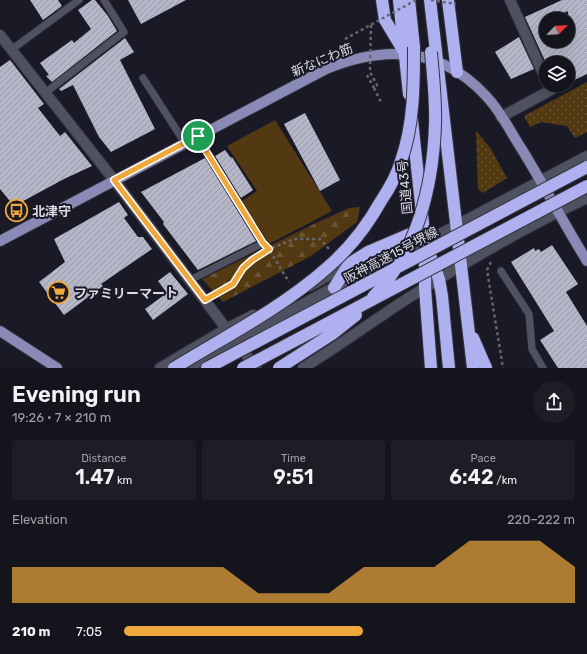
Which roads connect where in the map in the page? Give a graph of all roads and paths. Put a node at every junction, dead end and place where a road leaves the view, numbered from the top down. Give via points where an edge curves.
1 (79, 0) edge
2 (104, 0) edge
3 (382, 0) edge
4 (399, 0) edge
5 (409, 0) edge
6 (416, 0) edge
7 (424, 0) edge
8 (430, 0) edge
9 (510, 0) edge
10 (452, 2) edge
11 (371, 24) junction
12 (0, 35) edge
13 (345, 38) dead end
14 (11, 50) junction
15 (406, 54) junction
16 (437, 61) junction
17 (539, 64) edge
18 (457, 72) junction
19 (367, 75) dead end
20 (144, 78) dead end
21 (374, 88) junction
22 (547, 92) edge
23 (45, 93) junction
24 (381, 102) dead end
25 (501, 117) junction
26 (198, 136) junction
27 (185, 143) junction
28 (587, 156) edge
29 (587, 167) edge
30 (114, 180) junction
31 (541, 181) junction
32 (587, 186) edge
33 (587, 198) edge
34 (558, 212) junction
35 (456, 226) junction
36 (423, 228) junction
37 (0, 241) edge
38 (425, 242) junction
39 (269, 249) junction
40 (329, 249) dead end
41 (264, 253) dead end
42 (493, 257) dead end
43 (252, 260) dead end
44 (587, 261) edge
45 (349, 264) junction
46 (460, 266) junction
47 (502, 271) dead end
48 (439, 279) junction
49 (190, 280) junction
50 (293, 288) dead end
51 (334, 288) junction
52 (425, 288) junction
53 (205, 300) junction
54 (467, 324) junction
55 (226, 329) junction
56 (0, 331) edge
57 (235, 341) junction
58 (50, 365) edge
59 (57, 368) edge
60 (160, 368) edge
61 (174, 368) edge
62 (188, 368) edge
63 (207, 368) edge
64 (244, 368) edge
65 (256, 368) edge
66 (279, 368) edge
67 (304, 368) edge
68 (431, 368) edge
69 (449, 368) edge
70 (473, 368) edge
71 (486, 368) edge
72 (503, 368) edge
73 (543, 368) edge

1 - 14 lane
2 - 23 lane via 124,32
3 - 15 highway via 385,20
4 - 15 highway, 国道43号
5 - 61 highway, bridge via 414,47 414,79 409,132 401,161 372,218 352,244 329,267 303,287
6 - 11 path, bridge
7 - 66 highway, bridge via 436,124 429,186 410,242 395,269 377,293 355,315 332,334
8 - 10 path, bridge
8 - 16 highway
9 - 17 street
10 - 18 highway
11 - 13 path, bridge
11 - 21 path, bridge via 370,72 377,86
12 - 14 street
14 - 23 street
15 - 16 main road, 新なにわ筋
15 - 26 main road, 新なにわ筋 via 373,55 340,63
15 - 36 highway, 国道43号
16 - 18 main road, 新なにわ筋
16 - 35 highway
18 - 25 main road, 新なにわ筋 via 486,96
19 - 21 path
20 - 27 lane
21 - 24 path
22 - 25 street
23 - 30 street
25 - 31 main road, 新なにわ筋
26 - 27 main road, 新なにわ筋
26 - 49 lane via 263,243
27 - 30 main road, 新なにわ筋
28 - 31 street
29 - 63 highway, 阪神高速15号堺線, bridge
30 - 37 main road, 新なにわ筋
30 - 49 street
31 - 34 main road, 新なにわ筋
31 - 35 street
32 - 64 highway, bridge
33 - 34 street
34 - 44 main road, 新なにわ筋
34 - 46 street
35 - 38 street
35 - 46 highway
36 - 38 highway, 国道43号
36 - 45 highway via 368,252
38 - 48 highway, 国道43号
38 - 51 street
38 - 52 highway
39 - 40 path via 294,239 320,239
39 - 41 path
39 - 50 path
42 - 72 path via 487,270
43 - 53 path via 243,268 233,284
45 - 51 highway
45 - 55 street
46 - 48 street
46 - 54 highway
47 - 73 lane via 529,314 532,349
48 - 52 street
48 - 69 highway, 国道43号
49 - 53 street
51 - 57 street
52 - 67 street
52 - 68 highway
53 - 55 street
54 - 70 highway
54 - 71 highway
55 - 57 street
55 - 60 street
56 - 58 main road
57 - 62 street
57 - 65 street
58 - 59 main road

